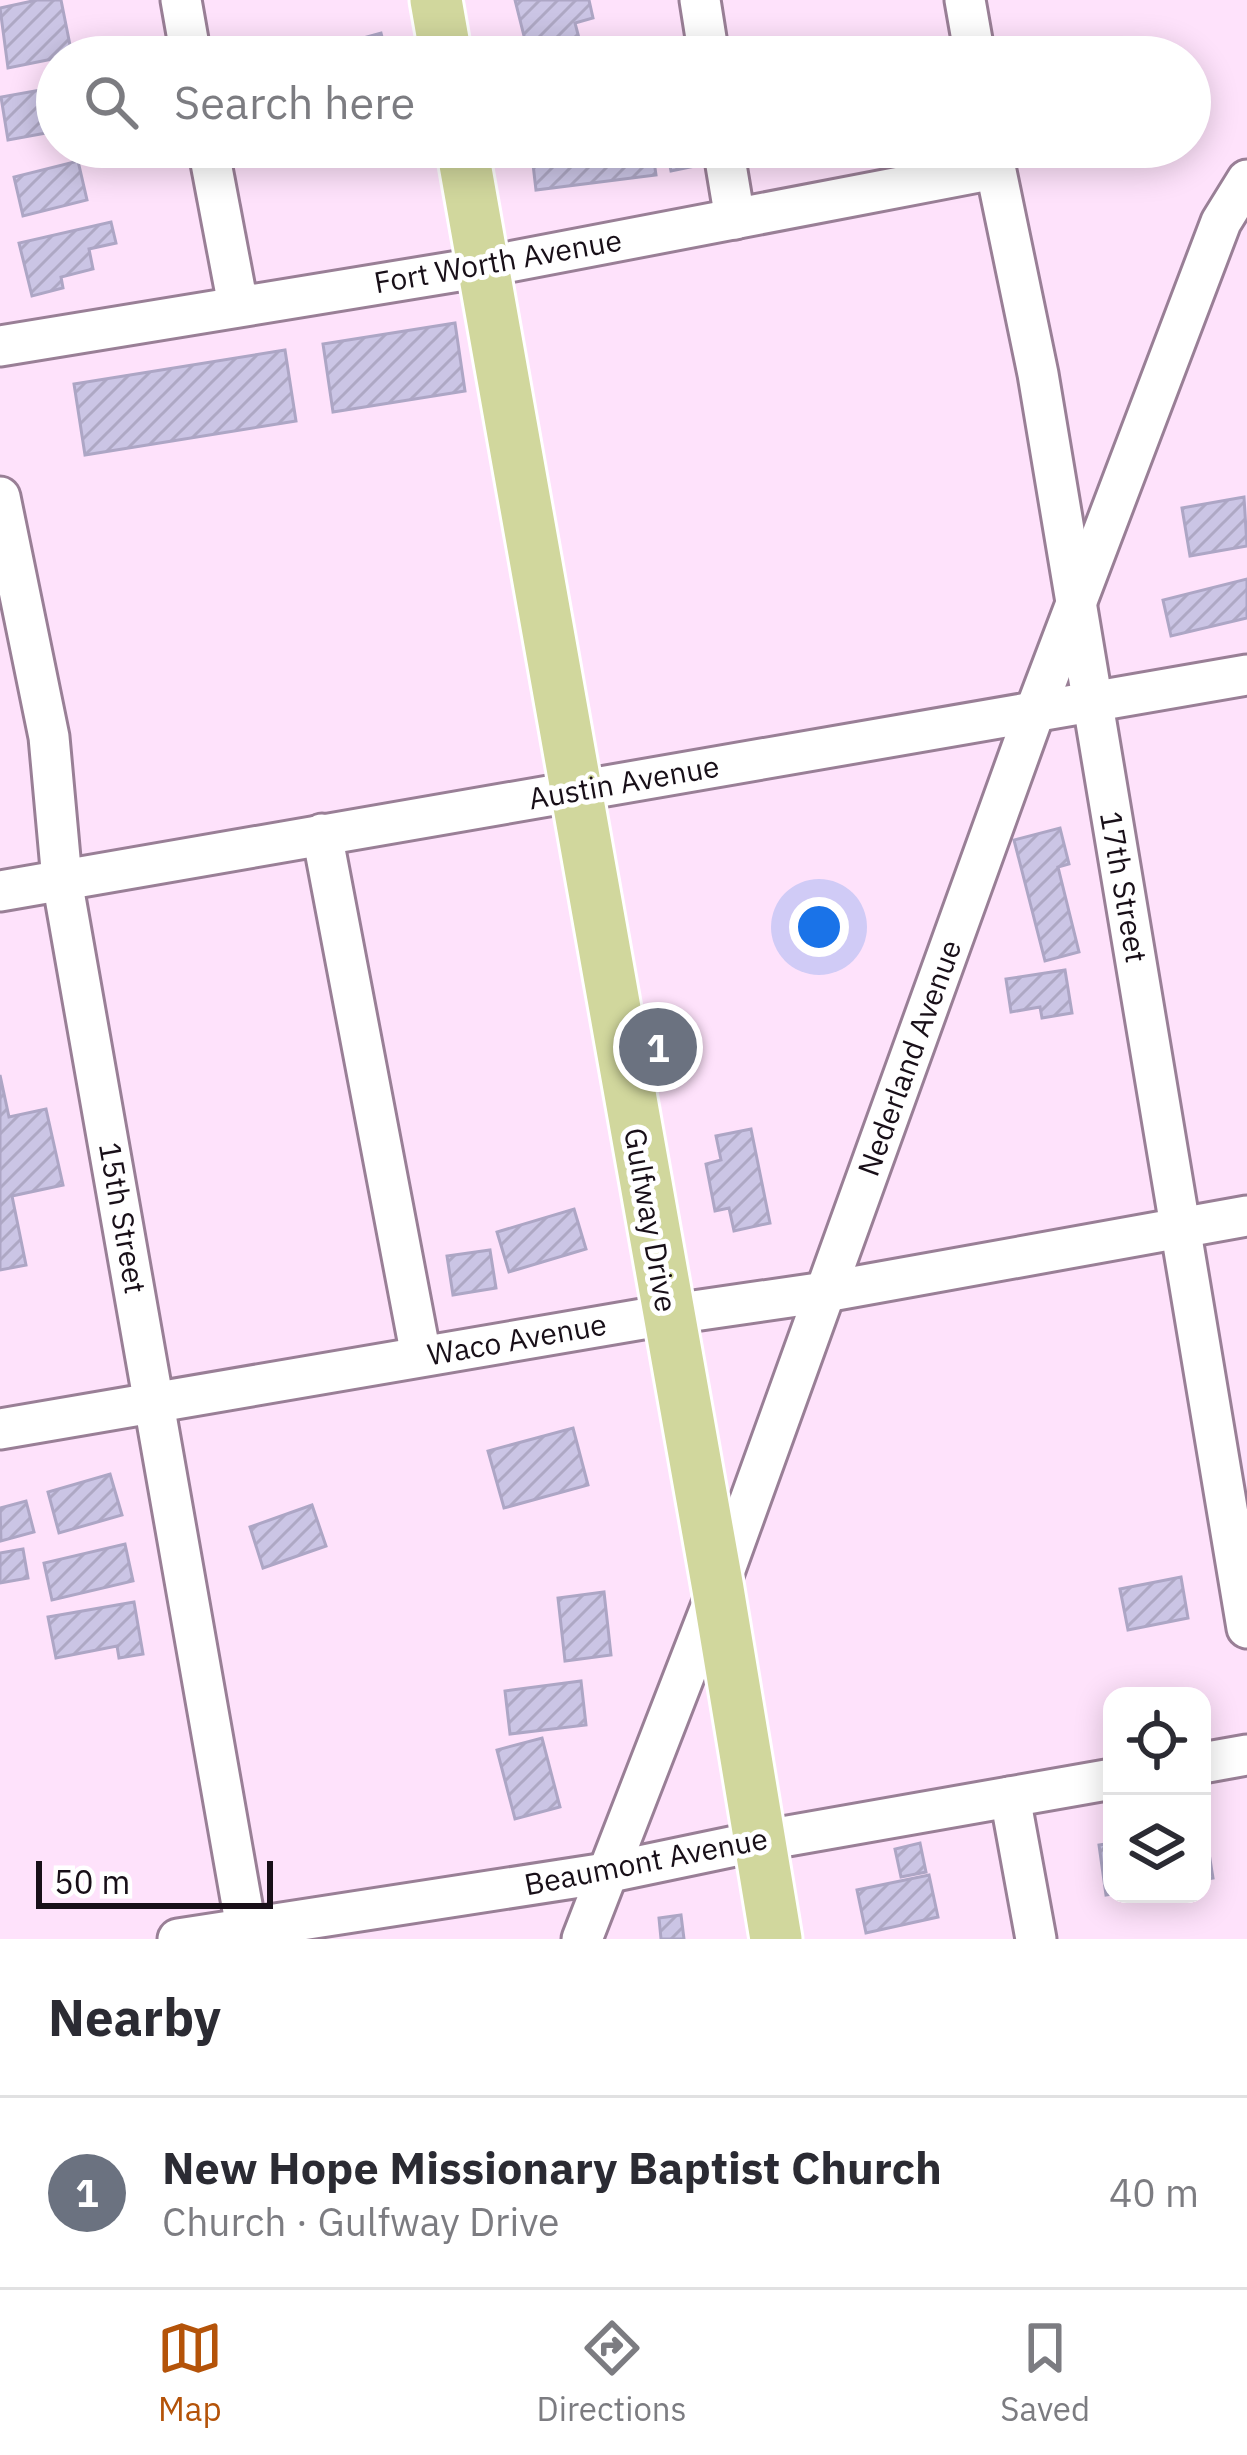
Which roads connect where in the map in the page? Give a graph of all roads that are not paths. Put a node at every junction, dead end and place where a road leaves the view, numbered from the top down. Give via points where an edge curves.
1 (181, 0) edge
2 (436, 0) edge
3 (700, 0) edge
4 (965, 0) edge
5 (187, 36) edge
6 (442, 36) edge
7 (706, 36) edge
8 (971, 36) edge
9 (212, 168) edge
10 (466, 168) edge
11 (727, 168) edge
12 (951, 168) edge
13 (995, 168) edge
14 (1246, 181) edge
15 (735, 219) junction
16 (483, 267) junction
17 (238, 305) junction
18 (0, 346) edge
19 (0, 497) edge
20 (1076, 608) junction
21 (1247, 675) edge
22 (1092, 702) junction
23 (1034, 714) junction
24 (575, 792) junction
25 (322, 834) junction
26 (62, 880) junction
27 (0, 891) edge
28 (1247, 1216) edge
29 (1181, 1228) junction
30 (825, 1292) junction
31 (666, 1315) junction
32 (421, 1356) junction
33 (154, 1403) junction
34 (0, 1429) edge
35 (718, 1589) junction
36 (1247, 1628) edge
37 (1247, 1755) edge
38 (1211, 1761) edge
39 (1103, 1781) edge
40 (1010, 1797) junction
41 (759, 1840) junction
42 (606, 1873) junction
43 (247, 1933) edge
44 (178, 1939) edge
45 (582, 1939) edge
46 (776, 1939) edge
47 (1036, 1939) edge

1 - 5 street
2 - 6 main road
3 - 7 street
4 - 8 street
9 - 17 street
10 - 16 main road, Gulfway Drive
11 - 15 street
12 - 15 street, Fort Worth Avenue
13 - 20 street, 17th Street
14 - 20 street, Nederland Avenue via 1221,222
15 - 16 street, Fort Worth Avenue
16 - 17 street, Fort Worth Avenue
16 - 24 main road, Gulfway Drive
17 - 18 street, Fort Worth Avenue
19 - 26 street, 15th Street via 49,737
20 - 22 street, 17th Street
20 - 23 street, Nederland Avenue
21 - 22 street, Austin Avenue
22 - 23 street, Austin Avenue
22 - 29 street, 17th Street
23 - 24 street, Austin Avenue
23 - 30 street, Nederland Avenue
24 - 25 street, Austin Avenue
24 - 31 main road, Gulfway Drive
25 - 26 street, Austin Avenue
25 - 32 street
26 - 27 street, Austin Avenue
26 - 33 street, 15th Street
28 - 29 street, Waco Avenue
29 - 30 street, Waco Avenue
29 - 36 street, 17th Street
30 - 31 street, Waco Avenue
30 - 35 street, Nederland Avenue
31 - 32 street, Waco Avenue
31 - 35 main road, Gulfway Drive
32 - 33 street, Waco Avenue
33 - 34 street, Waco Avenue
33 - 43 street, 15th Street
35 - 41 main road, Gulfway Drive
35 - 42 street, Nederland Avenue
37 - 38 street
39 - 40 street, Beaumont Avenue
40 - 41 street, Beaumont Avenue
40 - 47 street
41 - 42 street, Beaumont Avenue
41 - 46 main road, Gulfway Drive
42 - 43 street, Beaumont Avenue
42 - 45 street, Nederland Avenue
43 - 44 street, Beaumont Avenue

